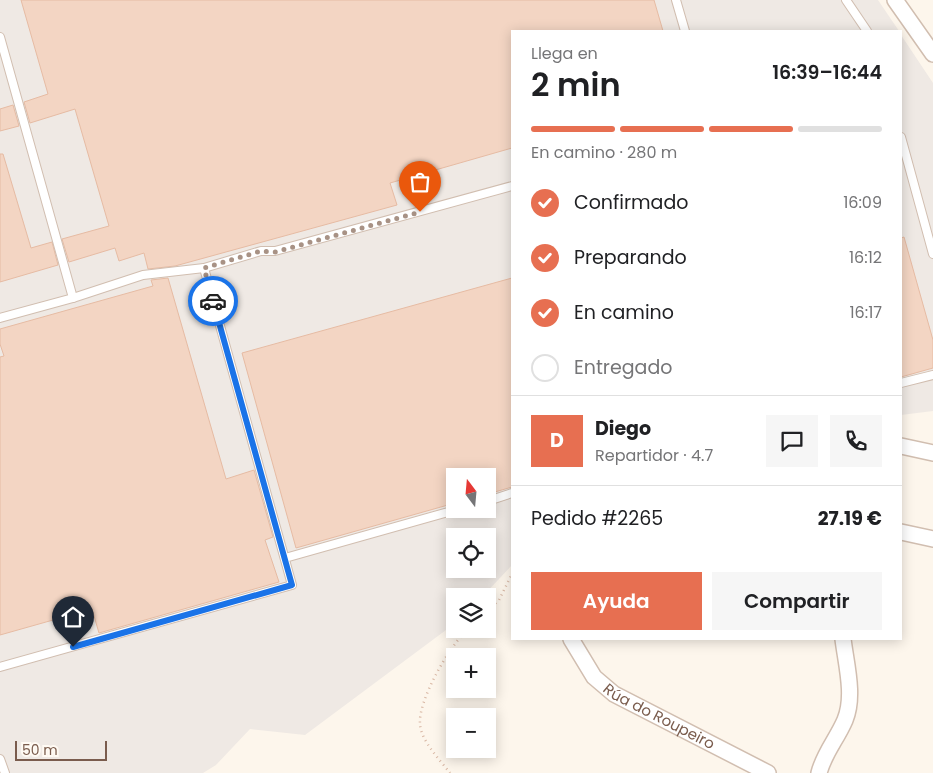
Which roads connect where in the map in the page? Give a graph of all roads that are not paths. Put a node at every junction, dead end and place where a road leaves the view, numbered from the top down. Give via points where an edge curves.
1 (676, 0) edge
2 (846, 0) edge
3 (895, 0) edge
4 (685, 30) edge
5 (866, 30) edge
6 (0, 37) edge
7 (933, 54) edge
8 (902, 141) edge
9 (511, 186) edge
10 (933, 254) edge
11 (204, 268) junction
12 (73, 298) junction
13 (0, 318) edge
14 (933, 374) edge
15 (902, 384) edge
16 (902, 446) edge
17 (933, 453) edge
18 (511, 494) edge
19 (496, 499) edge
20 (446, 513) edge
21 (902, 532) edge
22 (933, 539) edge
23 (285, 558) junction
24 (572, 640) edge
25 (843, 640) edge
26 (0, 667) edge
27 (0, 760) edge
28 (5, 773) edge
29 (768, 773) edge
30 (819, 773) edge

1 - 4 lane
2 - 5 lane
3 - 7 street
6 - 12 lane
8 - 10 lane
9 - 11 lane via 275,252 261,251
11 - 12 lane via 143,275
11 - 23 lane
12 - 13 lane
14 - 15 lane
16 - 17 street
18 - 19 lane
20 - 23 lane
21 - 22 street
23 - 26 lane via 292,585
24 - 29 street, Rúa do Roupeiro via 594,677 614,694
25 - 30 street via 849,679 848,711
27 - 28 lane

